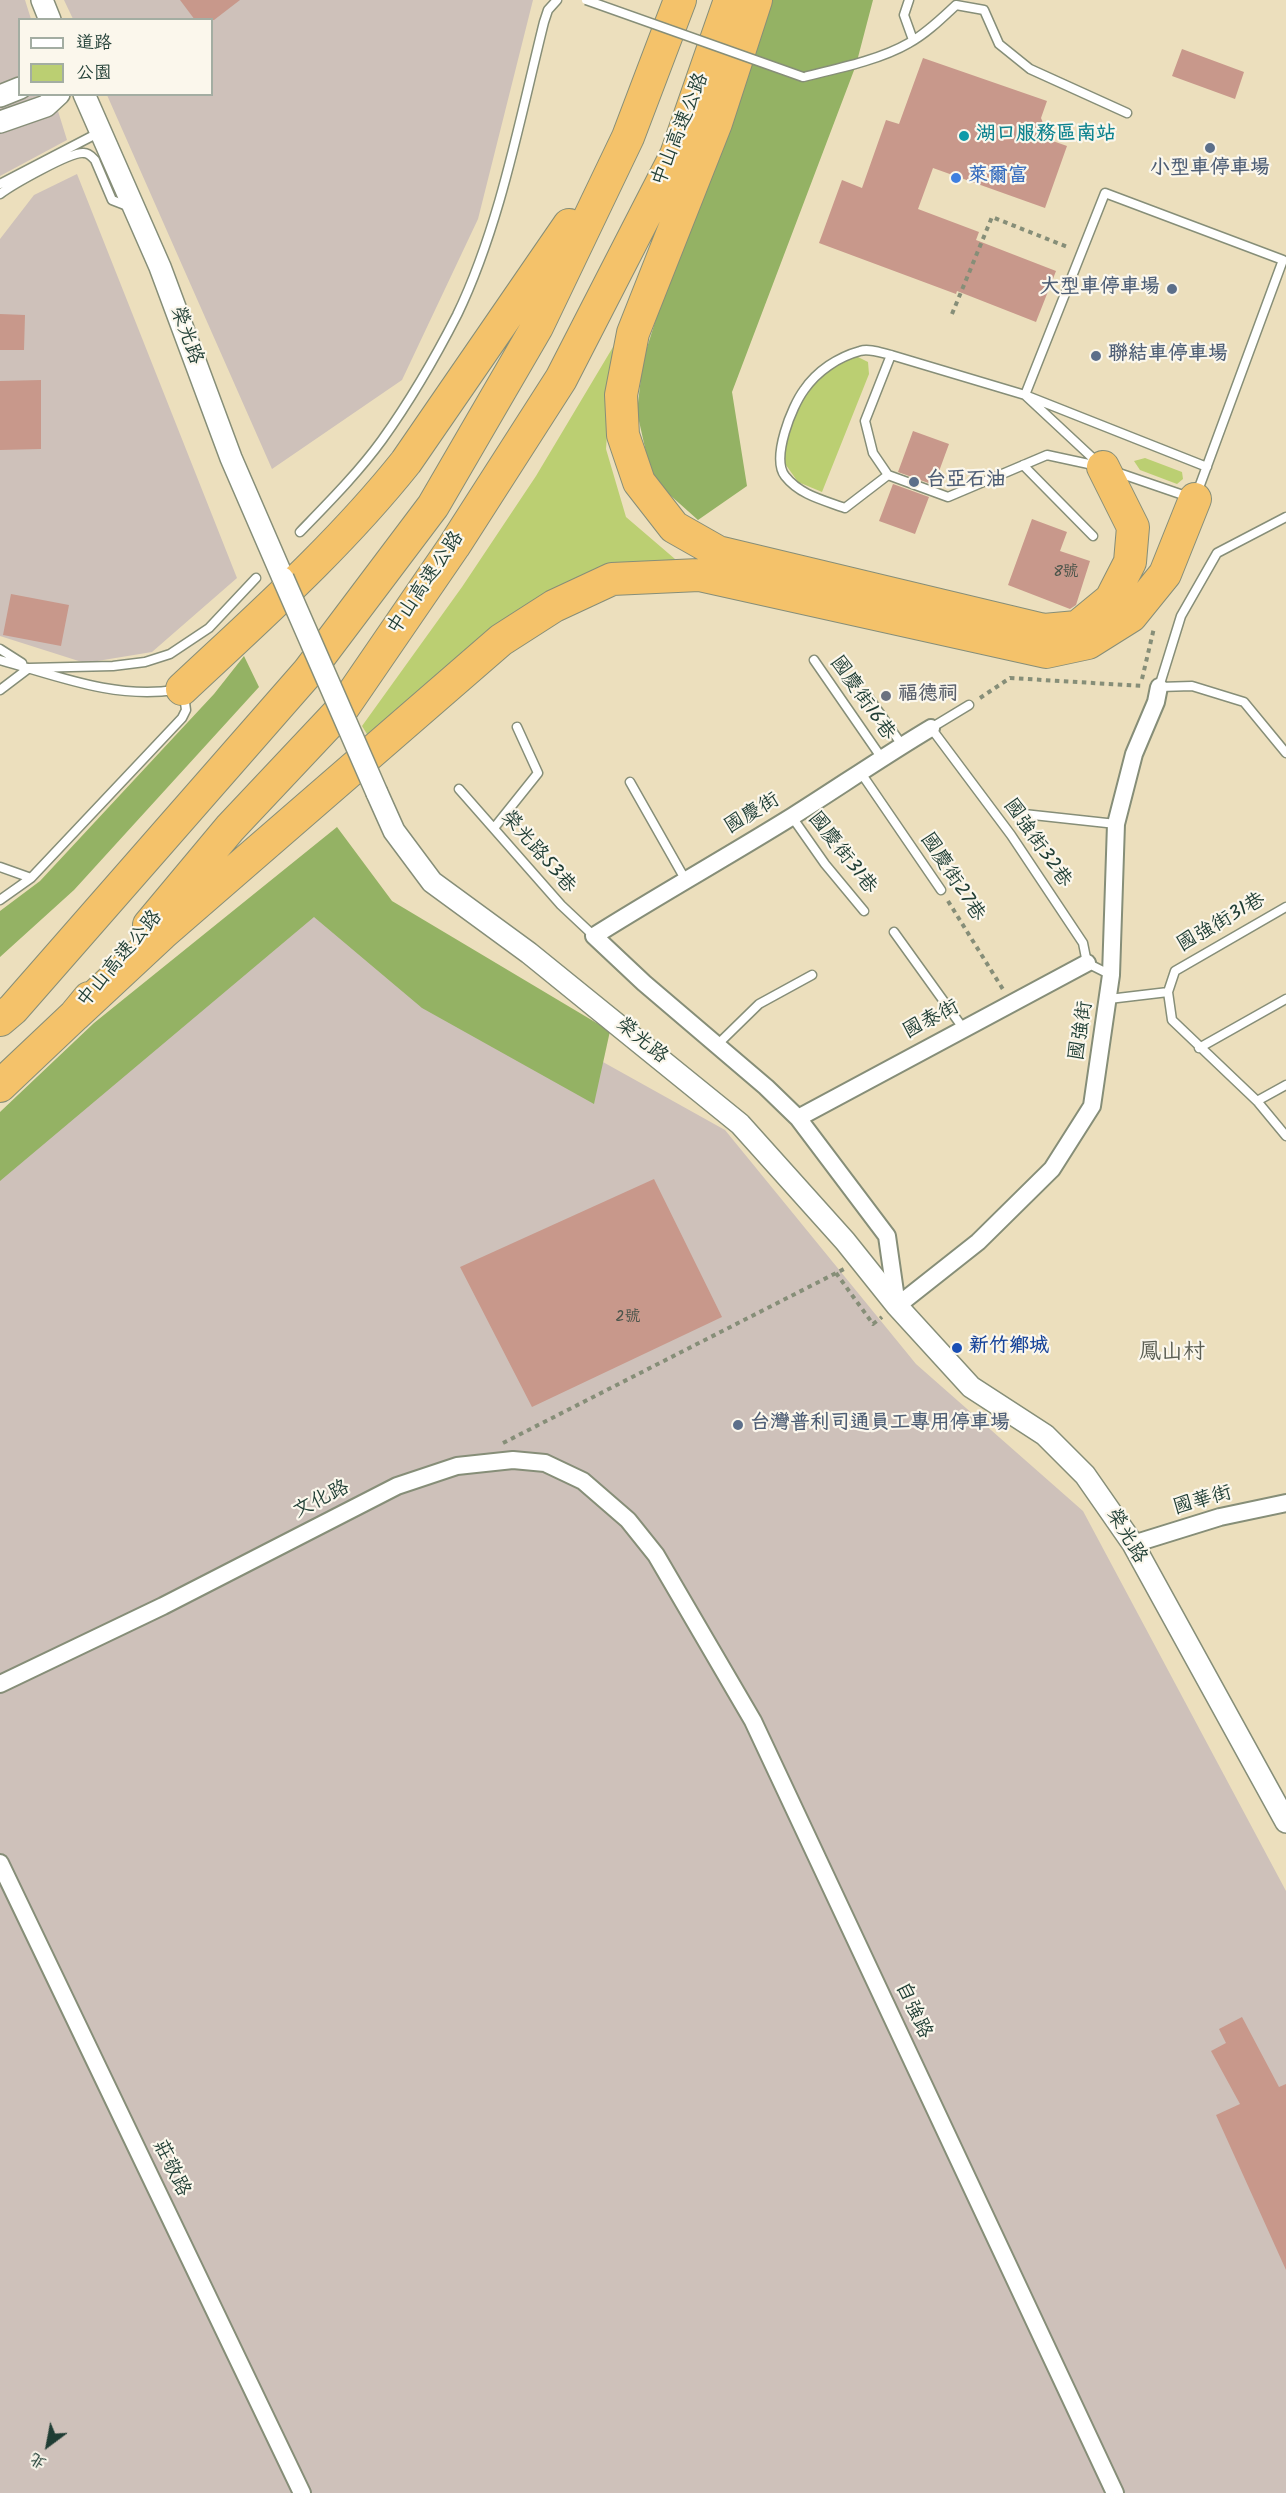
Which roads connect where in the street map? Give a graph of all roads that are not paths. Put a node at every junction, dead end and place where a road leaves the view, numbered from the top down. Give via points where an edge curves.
1 (42, 0) edge
2 (556, 0) edge
3 (586, 0) edge
4 (680, 0) edge
5 (730, 0) edge
6 (756, 0) edge
7 (909, 0) edge
8 (49, 18) edge
9 (913, 40) junction
10 (18, 89) edge
11 (0, 96) edge
12 (57, 96) edge
13 (85, 96) edge
14 (1127, 113) dead end
15 (0, 122) edge
16 (100, 132) junction
17 (628, 137) junction
18 (0, 184) edge
19 (0, 194) edge
20 (134, 209) junction
21 (891, 355) junction
22 (1026, 395) junction
23 (1023, 465) junction
24 (1102, 467) junction
25 (1207, 467) junction
26 (888, 475) junction
27 (1195, 499) junction
28 (1286, 517) edge
29 (300, 532) dead end
30 (1093, 536) dead end
31 (256, 578) dead end
32 (0, 649) edge
33 (0, 660) edge
34 (814, 660) dead end
35 (29, 668) junction
36 (1159, 687) junction
37 (182, 689) junction
38 (0, 690) edge
39 (867, 695) dead end
40 (969, 705) road end
41 (518, 727) dead end
42 (931, 728) junction
43 (902, 745) junction
44 (1286, 753) edge
45 (881, 757) junction
46 (861, 773) junction
47 (630, 782) dead end
48 (459, 789) dead end
49 (1024, 814) dead end
50 (792, 817) junction
51 (1116, 824) junction
52 (494, 828) junction
53 (0, 867) edge
54 (31, 878) junction
55 (686, 879) junction
56 (941, 890) road end
57 (0, 900) edge
58 (1286, 907) edge
59 (864, 911) dead end
60 (894, 932) dead end
61 (594, 936) junction
62 (1087, 963) junction
63 (812, 975) dead end
64 (1111, 975) junction
65 (1168, 992) junction
66 (1109, 999) junction
67 (1286, 999) edge
68 (75, 1015) junction
69 (0, 1020) edge
70 (963, 1028) junction
71 (717, 1045) junction
72 (1199, 1048) junction
73 (1286, 1085) edge
74 (0, 1086) edge
75 (1257, 1101) junction
76 (798, 1118) junction
77 (1286, 1136) edge
78 (897, 1306) junction
79 (1286, 1503) edge
80 (1133, 1544) junction
81 (656, 1555) joint
82 (0, 1684) edge
83 (1286, 1822) edge
84 (0, 1863) edge
85 (302, 2493) edge
86 (1115, 2493) edge

1 - 8 street
2 - 29 lane via 544,22 496,208 457,314 423,377 381,441
3 - 9 lane, bridge via 803,77 845,67
4 - 17 highway, 中山高速公路
5 - 68 highway, 中山高速公路 via 676,155 561,379 454,546 343,708 230,828
6 - 24 highway via 716,123 633,333 621,395 623,435 639,482 674,527 718,552 1044,630 1077,627 1111,599 1130,562 1133,527
7 - 9 lane via 904,15
9 - 14 lane via 956,5 984,10 999,44 1030,69
10 - 11 street
12 - 15 street via 46,106
13 - 16 street, 榮光路
16 - 18 lane
16 - 20 street, 榮光路
17 - 37 highway via 387,487 328,552
17 - 69 highway, 中山高速公路 via 537,327 433,506 308,672
19 - 20 lane via 61,160 84,153 95,160 112,200
20 - 78 street, 榮光路, bridge via 160,267 231,458 394,831 432,882 538,960 740,1124
21 - 22 lane
21 - 26 lane via 865,421 873,453
21 - 26 lane via 862,350 832,362 804,390 779,453 783,474 803,493 845,508
22 - 24 lane
22 - 25 lane
22 - 25 lane via 1105,193 1283,260
23 - 24 lane via 1047,455
23 - 26 lane via 948,497
23 - 30 lane
24 - 27 lane
25 - 27 lane
27 - 68 highway via 1165,574 1131,616 1088,643 1046,652 699,575 612,579 554,606 501,640 162,934
28 - 36 lane via 1217,553 1181,616
31 - 35 lane via 209,628 170,654 145,663
32 - 35 lane
33 - 35 lane
34 - 45 lane, 國慶街16巷
35 - 37 lane via 107,690 158,693
35 - 38 lane
36 - 44 lane via 1192,686 1244,702
36 - 51 street, 國強街 via 1134,753
37 - 54 lane via 187,701 182,718
39 - 43 lane
40 - 42 lane
41 - 52 lane via 538,773
42 - 43 street, 國慶街
42 - 62 lane, 國強街32巷 via 1011,835 1083,943
43 - 45 street, 國慶街
45 - 46 street, 國慶街
46 - 50 street, 國慶街
46 - 56 lane, 國慶街27巷
47 - 55 lane
48 - 52 lane, 榮光路53巷
49 - 51 lane
50 - 55 street, 國慶街
50 - 59 lane, 國慶街31巷
51 - 64 street, 國強街
52 - 61 lane, 榮光路53巷 via 561,905
53 - 54 lane
54 - 57 lane
55 - 61 street, 國慶街
58 - 65 lane, 國強街31巷 via 1175,971
60 - 70 lane
61 - 71 street
62 - 64 lane
62 - 70 street, 國泰街
63 - 71 lane via 759,1004
64 - 66 street, 國強街
65 - 66 lane
65 - 72 lane via 1172,1020
66 - 78 street, 國強街 via 1092,1106 1052,1169 978,1242
67 - 72 lane
68 - 74 highway, 中山高速公路
70 - 76 street, 國泰街
71 - 76 street
72 - 75 lane
73 - 75 lane
75 - 77 lane
76 - 78 street via 886,1236
78 - 80 street, 榮光路 via 971,1387 1045,1435 1085,1475
79 - 80 street, 國華街 via 1220,1517
80 - 83 street, 榮光路
81 - 82 street, 文化路 via 628,1520 583,1481 545,1463 513,1460 457,1466 397,1486
81 - 86 street, 自強路 via 753,1721
84 - 85 street, 莊敬路

